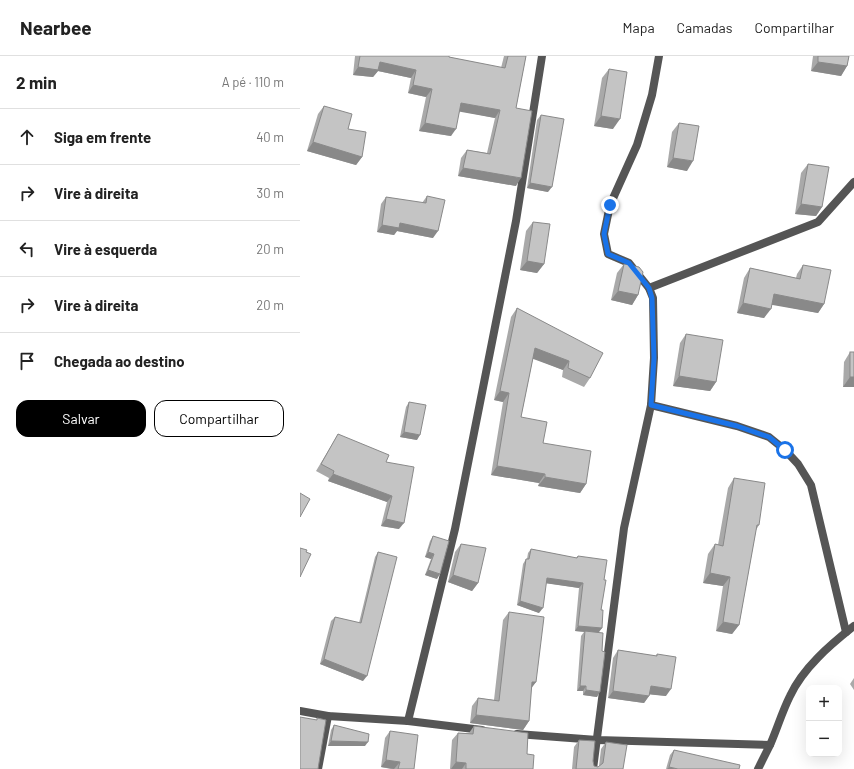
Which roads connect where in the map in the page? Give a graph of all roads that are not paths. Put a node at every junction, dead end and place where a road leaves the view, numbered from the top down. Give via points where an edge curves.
1 (542, 56) edge
2 (659, 56) edge
3 (854, 182) edge
4 (649, 288) junction
5 (651, 405) junction
6 (854, 626) edge
7 (846, 632) junction
8 (300, 711) edge
9 (328, 716) junction
10 (408, 721) junction
11 (493, 732) edge
12 (508, 733) edge
13 (597, 740) junction
14 (770, 745) junction
15 (318, 769) edge
16 (593, 769) edge
17 (758, 769) edge

1 - 10 street via 516,221 455,529
2 - 4 street via 652,95 637,145 610,205 604,234 608,254 629,263
3 - 4 street via 818,222
4 - 5 street via 652,298 654,358
5 - 7 street via 737,426 769,437 798,464 811,485
5 - 13 street via 624,528
6 - 7 street
7 - 14 street via 804,673 790,695
8 - 9 street
9 - 10 street
9 - 15 street
10 - 11 street
12 - 13 street
13 - 14 street
13 - 16 street
14 - 17 street

